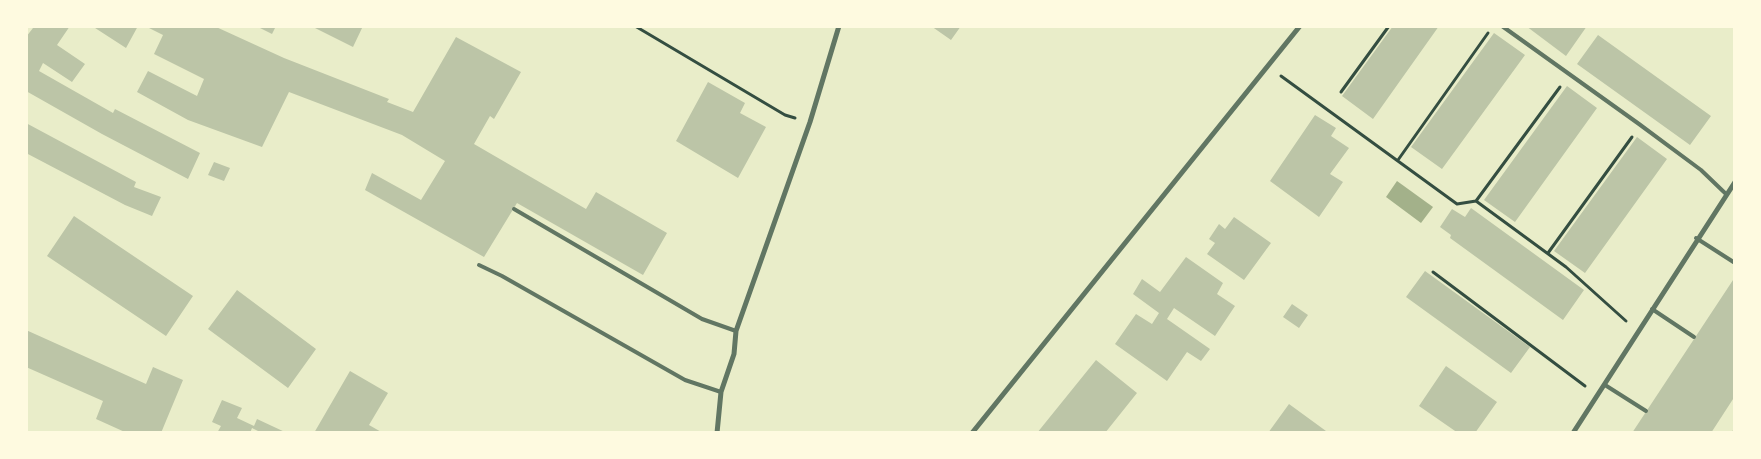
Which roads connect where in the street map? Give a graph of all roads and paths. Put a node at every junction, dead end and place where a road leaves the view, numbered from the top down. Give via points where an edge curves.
1 (635, 26) edge
2 (838, 26) edge
3 (1300, 26) edge
4 (1389, 26) edge
5 (1502, 26) edge
6 (1491, 28) dead end
7 (1268, 66) junction
8 (1569, 74) junction
9 (1341, 92) dead end
10 (810, 122) junction
11 (1639, 124) junction
12 (1398, 160) junction
13 (1735, 182) edge
14 (1726, 194) junction
15 (1476, 201) junction
16 (514, 209) dead end
17 (1696, 238) junction
18 (1548, 254) junction
19 (1735, 263) edge
20 (479, 265) dead end
21 (1433, 272) dead end
22 (1652, 309) junction
23 (736, 331) junction
24 (1638, 332) junction
25 (1694, 337) dead end
26 (1605, 385) junction
27 (722, 392) junction
28 (1598, 396) junction
29 (1646, 411) dead end
30 (717, 433) edge
31 (972, 433) edge
32 (1573, 433) edge

1 - 10 path via 785,115
2 - 10 street
3 - 7 street
4 - 9 path
5 - 8 lane
6 - 12 path
7 - 12 path
7 - 31 street
8 - 11 lane
8 - 15 path
10 - 23 street
11 - 14 lane via 1701,170
11 - 18 path
12 - 15 path via 1457,204
13 - 14 street
14 - 17 street
15 - 18 path
16 - 23 lane via 702,319
17 - 19 lane
17 - 22 street
18 - 24 path
20 - 27 lane via 685,380
21 - 28 path
22 - 24 street
22 - 25 lane
23 - 27 street via 734,354
24 - 26 street
26 - 28 street
26 - 29 lane
27 - 30 street
28 - 32 street

